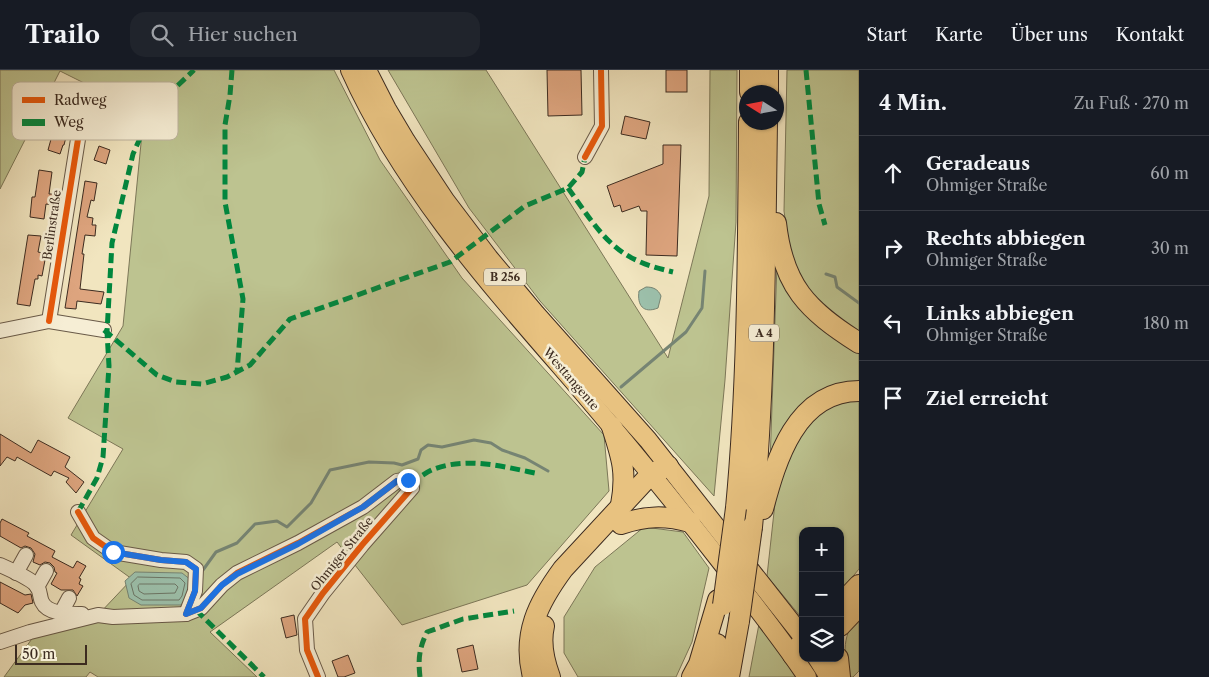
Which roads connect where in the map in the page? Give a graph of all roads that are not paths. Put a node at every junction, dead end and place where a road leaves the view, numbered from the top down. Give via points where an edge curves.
1 (350, 70) edge
2 (366, 70) edge
3 (601, 70) edge
4 (750, 70) edge
5 (768, 70) edge
6 (750, 85) edge
7 (768, 85) edge
8 (749, 130) edge
9 (767, 131) edge
10 (78, 140) edge
11 (584, 157) dead end
12 (49, 321) junction
13 (104, 330) dead end
14 (0, 331) edge
15 (859, 343) edge
16 (859, 391) edge
17 (612, 428) junction
18 (659, 474) junction
19 (78, 512) dead end
20 (621, 515) junction
21 (690, 522) junction
22 (755, 530) junction
23 (26, 555) dead end
24 (0, 565) edge
25 (46, 571) dead end
26 (16, 574) junction
27 (859, 585) edge
28 (37, 587) junction
29 (69, 598) dead end
30 (721, 602) junction
31 (859, 606) edge
32 (61, 613) junction
33 (186, 614) junction
34 (98, 615) junction
35 (843, 617) edge
36 (844, 619) edge
37 (799, 632) edge
38 (0, 642) edge
39 (799, 650) edge
40 (803, 662) edge
41 (820, 662) edge
42 (838, 662) edge
43 (318, 677) edge
44 (533, 677) edge
45 (550, 677) edge
46 (692, 677) edge
47 (710, 677) edge
48 (729, 677) edge
49 (807, 677) edge
50 (829, 677) edge
51 (840, 677) edge

1 - 17 main road, Westtangente / B 256 via 373,116 431,208 502,299
2 - 18 main road, Westtangente / B 256 via 406,141 445,200 536,314 648,440
3 - 11 street via 602,126
4 - 6 highway
5 - 7 highway
8 - 30 highway, A 4, bridge via 745,372 740,461 730,563
9 - 15 highway via 778,237 785,269 804,300 818,314
9 - 22 highway, A 4 via 764,365
10 - 12 street, Berlinstraße
12 - 13 street
12 - 14 street
16 - 22 highway via 836,395 821,402 796,425 777,464
17 - 18 main road, Westtangente / B 256
17 - 20 highway via 624,467
18 - 20 highway
18 - 21 main road, Westtangente / B 256
18 - 37 main road, Westtangente / B 256
19 - 33 street via 94,538 113,552 186,562 196,569 195,591
20 - 21 highway via 638,519 656,516
20 - 44 highway via 563,569 541,601 530,639
20 - 45 highway via 563,588 547,615 542,646
21 - 39 main road, Westtangente / B 256
22 - 48 highway, bridge
23 - 26 street
24 - 26 street
25 - 28 street
26 - 28 street
27 - 35 highway
28 - 32 street via 47,609
29 - 32 street
30 - 46 highway
30 - 47 highway, A 4
31 - 36 highway
32 - 34 street
33 - 34 street, Ohmiger Straße
33 - 43 street, Ohmiger Straße via 201,608 237,574 363,507 397,481 408,480 412,488 362,545 305,619 307,650
34 - 38 street, Ohmiger Straße
40 - 49 main road, Westtangente
41 - 50 main road
42 - 51 highway

